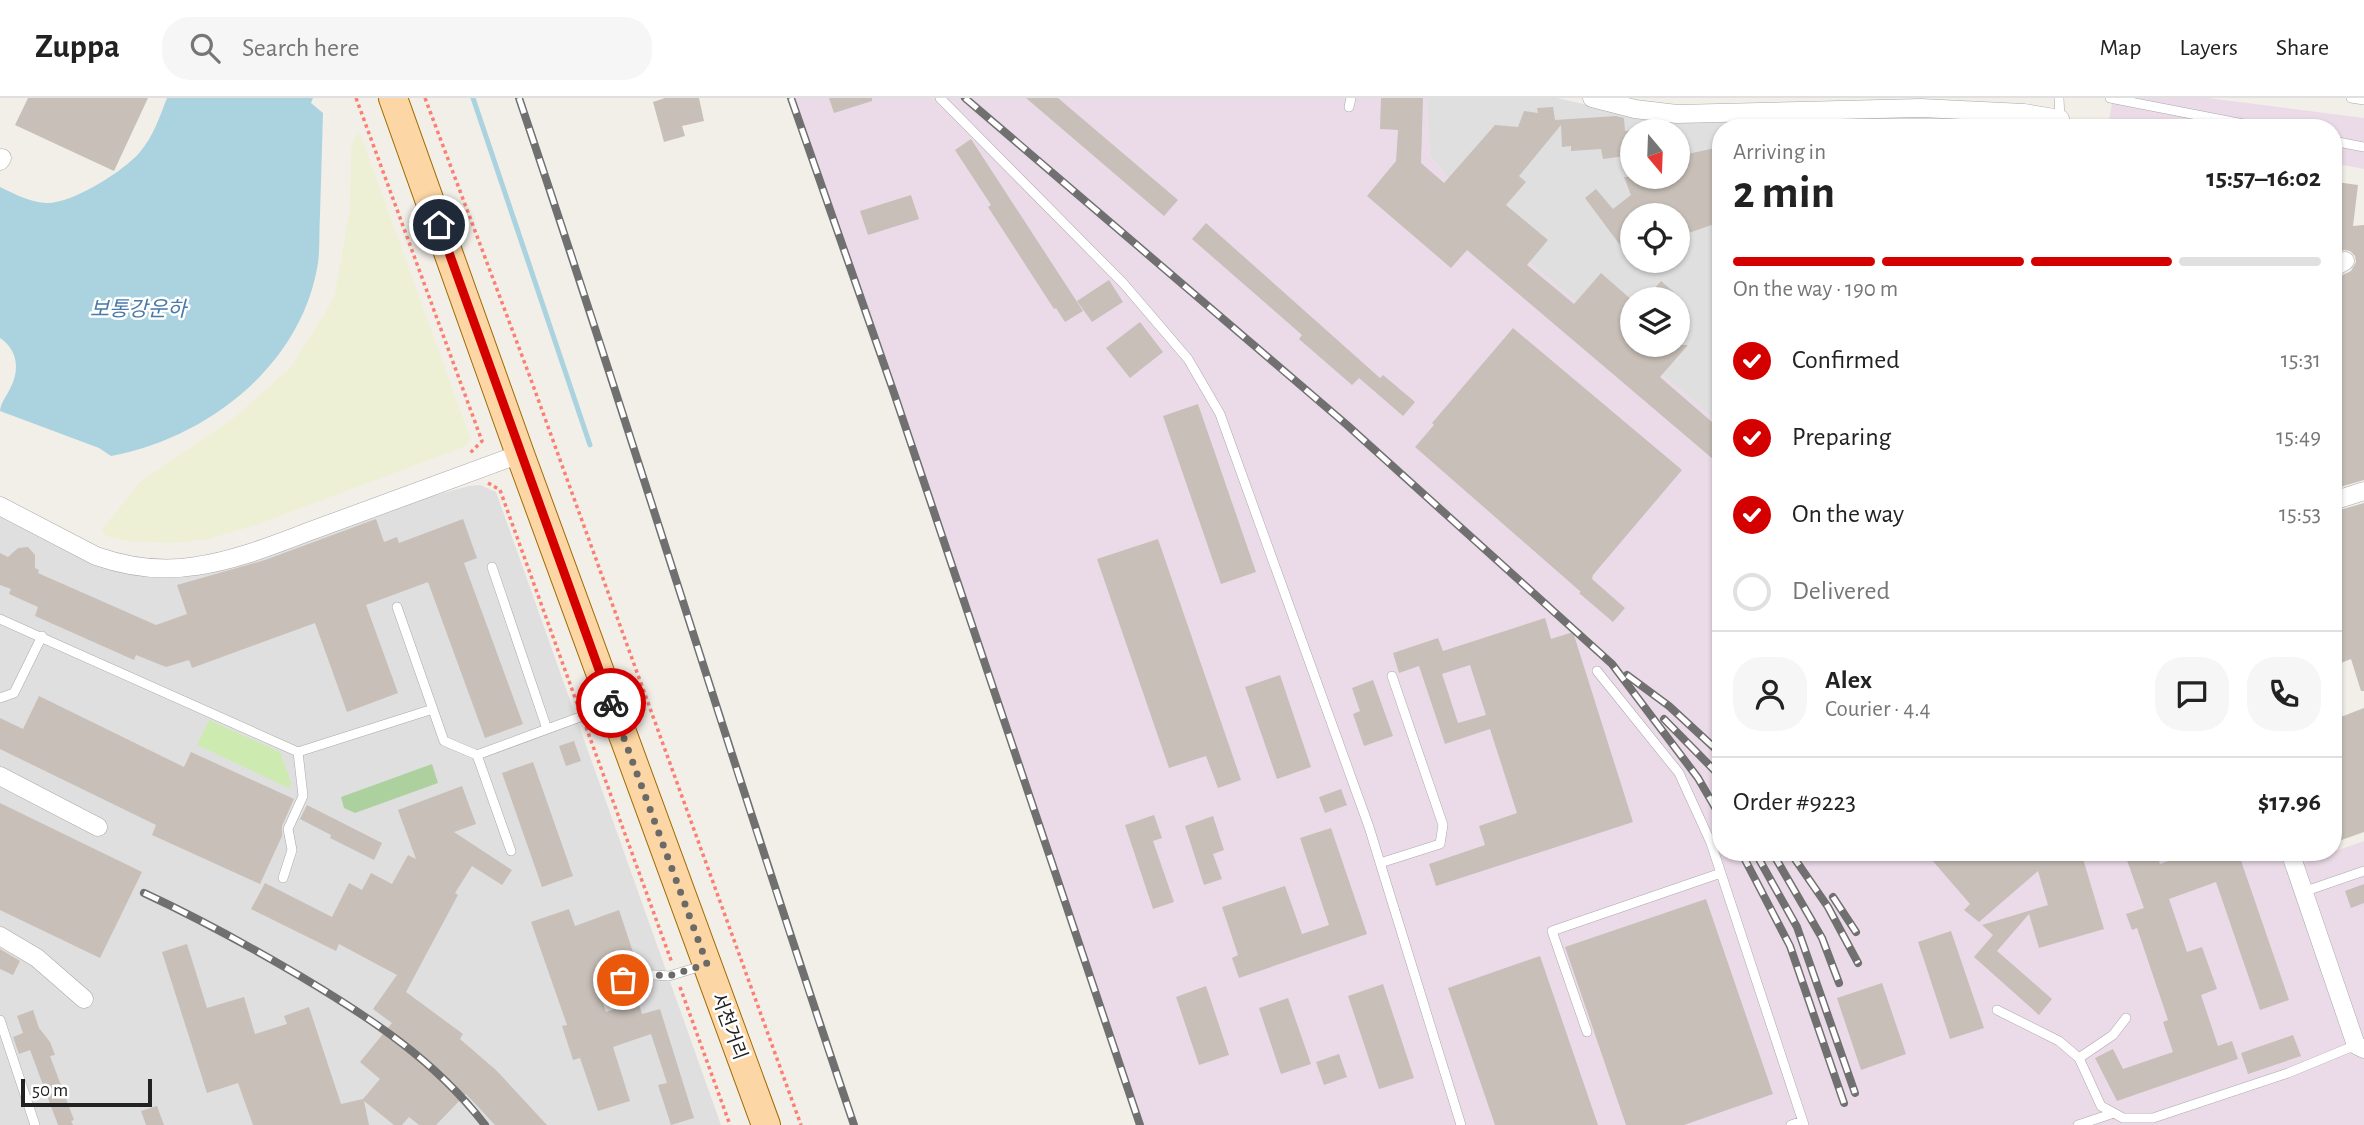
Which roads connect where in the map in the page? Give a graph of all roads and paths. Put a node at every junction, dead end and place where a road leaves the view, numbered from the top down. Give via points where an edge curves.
1 (356, 98) edge
2 (393, 98) edge
3 (425, 98) edge
4 (940, 98) edge
5 (1592, 98) edge
6 (2059, 98) edge
7 (2110, 98) edge
8 (2351, 98) edge
9 (2364, 100) edge
10 (1809, 119) edge
11 (2046, 119) edge
12 (2061, 119) edge
13 (2218, 119) edge
14 (2342, 143) edge
15 (2364, 148) edge
16 (520, 454) junction
17 (460, 458) dead end
18 (500, 491) dead end
19 (2364, 491) edge
20 (2342, 498) edge
21 (1, 509) edge
22 (492, 567) dead end
23 (397, 607) dead end
24 (0, 619) edge
25 (42, 636) junction
26 (1597, 671) dead end
27 (1392, 676) dead end
28 (0, 698) edge
29 (612, 706) junction
30 (433, 709) junction
31 (582, 716) junction
32 (547, 729) junction
33 (298, 752) junction
34 (477, 755) junction
35 (0, 776) edge
36 (98, 827) dead end
37 (1712, 847) edge
38 (511, 851) dead end
39 (1717, 861) edge
40 (2293, 861) edge
41 (1380, 863) junction
42 (2364, 871) edge
43 (1721, 873) junction
44 (283, 878) dead end
45 (2303, 892) junction
46 (0, 936) edge
47 (707, 964) junction
48 (676, 974) junction
49 (606, 986) dead end
50 (84, 999) dead end
51 (1997, 1010) dead end
52 (2126, 1018) dead end
53 (0, 1020) edge
54 (1587, 1032) dead end
55 (2360, 1047) edge
56 (2079, 1058) junction
57 (2114, 1113) junction
58 (1803, 1123) edge
59 (35, 1125) edge
60 (730, 1125) edge
61 (766, 1125) edge
62 (801, 1125) edge
63 (1461, 1125) edge
64 (1791, 1125) edge
65 (2078, 1125) edge

1 - 17 path via 482,441
2 - 16 main road, 서천거리
3 - 62 path
4 - 41 lane via 1122,283 1188,359 1220,414
5 - 10 street via 1677,114
6 - 12 lane
7 - 13 lane
8 - 9 lane
10 - 11 street via 1921,108 2024,113
14 - 15 lane
16 - 21 street via 275,543 194,567 154,569 111,561
16 - 29 main road, 서천거리
18 - 31 path
19 - 20 street
22 - 32 lane
23 - 30 lane
24 - 25 lane
25 - 28 lane via 14,693
25 - 33 lane
26 - 37 lane via 1679,773
27 - 41 lane via 1443,825 1440,844
29 - 31 lane
29 - 47 main road, 서천거리
30 - 33 lane
30 - 34 lane via 444,741
31 - 32 lane
31 - 48 path
32 - 34 lane
33 - 44 lane via 303,796 289,829 292,850
34 - 38 lane
35 - 36 street
39 - 43 lane
40 - 45 street
41 - 63 lane
42 - 45 lane
43 - 54 lane via 1552,931
43 - 58 lane
45 - 55 street
46 - 50 street via 37,958
47 - 48 lane
47 - 61 main road, 서천거리
48 - 49 lane via 640,974
48 - 60 path
51 - 56 lane via 2059,1041
52 - 56 lane via 2113,1035
53 - 59 lane
55 - 57 lane via 2153,1118 2123,1118
56 - 57 lane via 2101,1106
57 - 65 lane
58 - 64 lane

